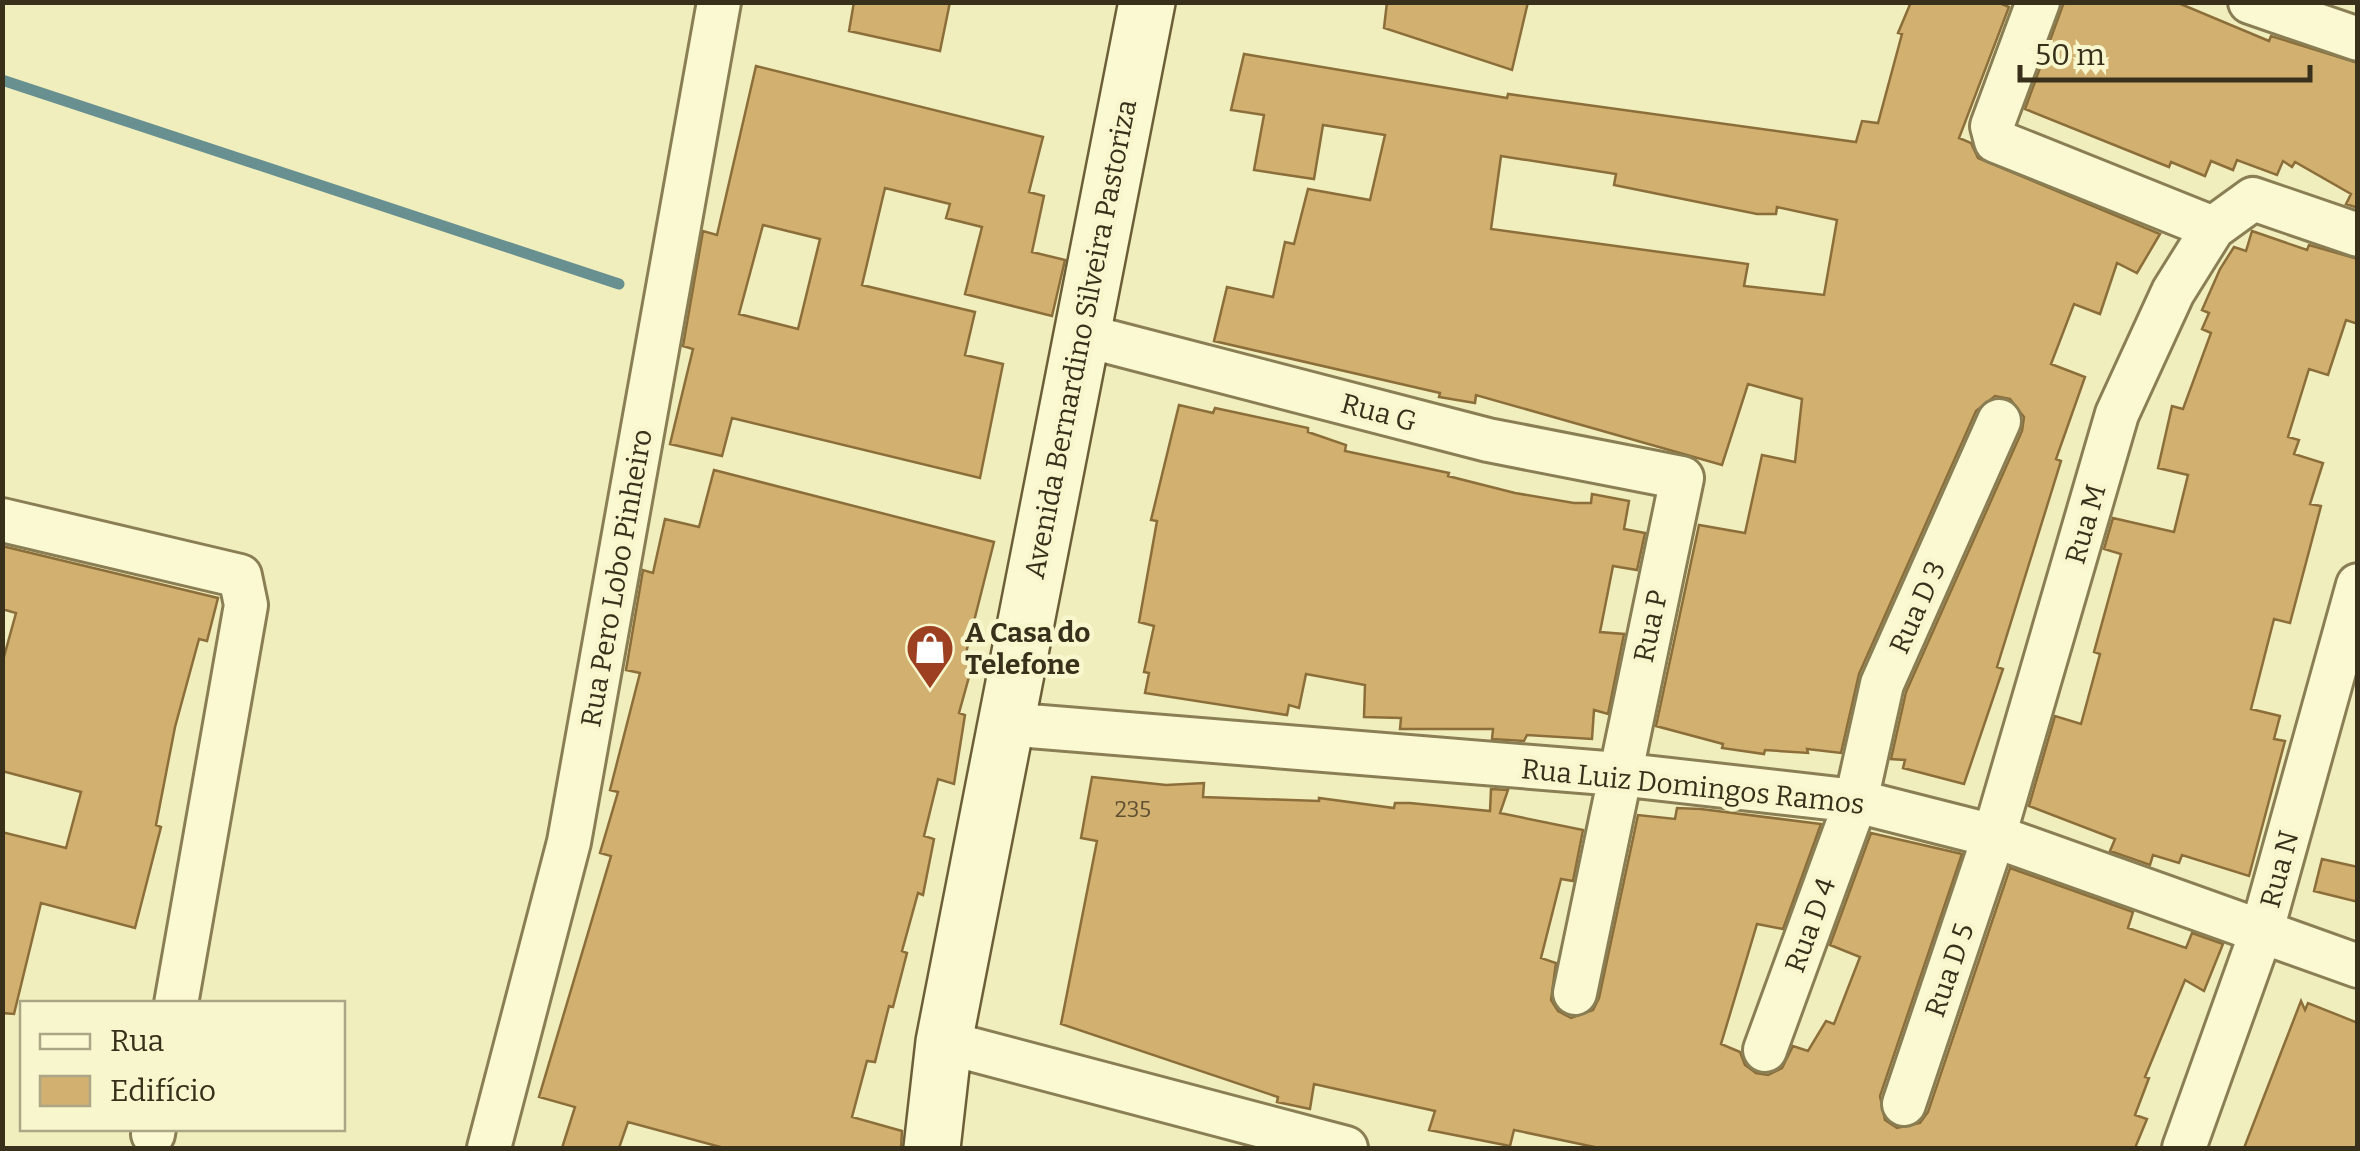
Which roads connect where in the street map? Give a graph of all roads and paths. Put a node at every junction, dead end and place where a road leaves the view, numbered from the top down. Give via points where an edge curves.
1 (719, 2) edge
2 (1147, 2) edge
3 (2038, 2) edge
4 (2250, 2) edge
5 (2358, 39) edge
6 (2214, 228) junction
7 (2358, 235) edge
8 (1079, 334) junction
9 (2000, 421) dead end
10 (1682, 478) joint
11 (2, 520) edge
12 (2358, 585) edge
13 (1005, 724) junction
14 (1618, 774) junction
15 (1856, 801) junction
16 (1994, 836) junction
17 (2262, 930) junction
18 (2358, 966) edge
19 (1575, 994) dead end
20 (177, 1001) edge
21 (944, 1042) junction
22 (1765, 1050) dead end
23 (1904, 1104) dead end
24 (489, 1148) edge
25 (932, 1148) edge
26 (1346, 1148) edge
27 (2184, 1148) edge

1 - 24 street, Rua Pero Lobo Pinheiro via 568,842
2 - 8 main road, Avenida Bernardino Silveira Pastoriza
3 - 6 street via 1992,126 1996,141
4 - 5 street
6 - 7 street, Rua M via 2252,199
6 - 16 street, Rua M via 2174,292 2116,414
8 - 10 street, Rua G via 1488,440
8 - 13 main road, Avenida Bernardino Silveira Pastoriza
9 - 15 street, Rua D 3 via 1882,684
10 - 14 street, Rua P
11 - 20 street via 240,576 246,605
12 - 17 street, Rua N
13 - 14 street, Rua Luiz Domingos Ramos
13 - 21 main road, Avenida Bernardino Silveira Pastoriza
14 - 15 street, Rua Luiz Domingos Ramos
14 - 19 street, Rua P
15 - 16 street, Rua Luiz Domingos Ramos
15 - 22 street, Rua D 4
16 - 17 street, Rua Luiz Domingos Ramos
16 - 23 street, Rua D 5
17 - 18 street, Rua Luiz Domingos Ramos
17 - 27 street, Rua N
21 - 25 main road, Avenida Bernardino Silveira Pastoriza
21 - 26 street

